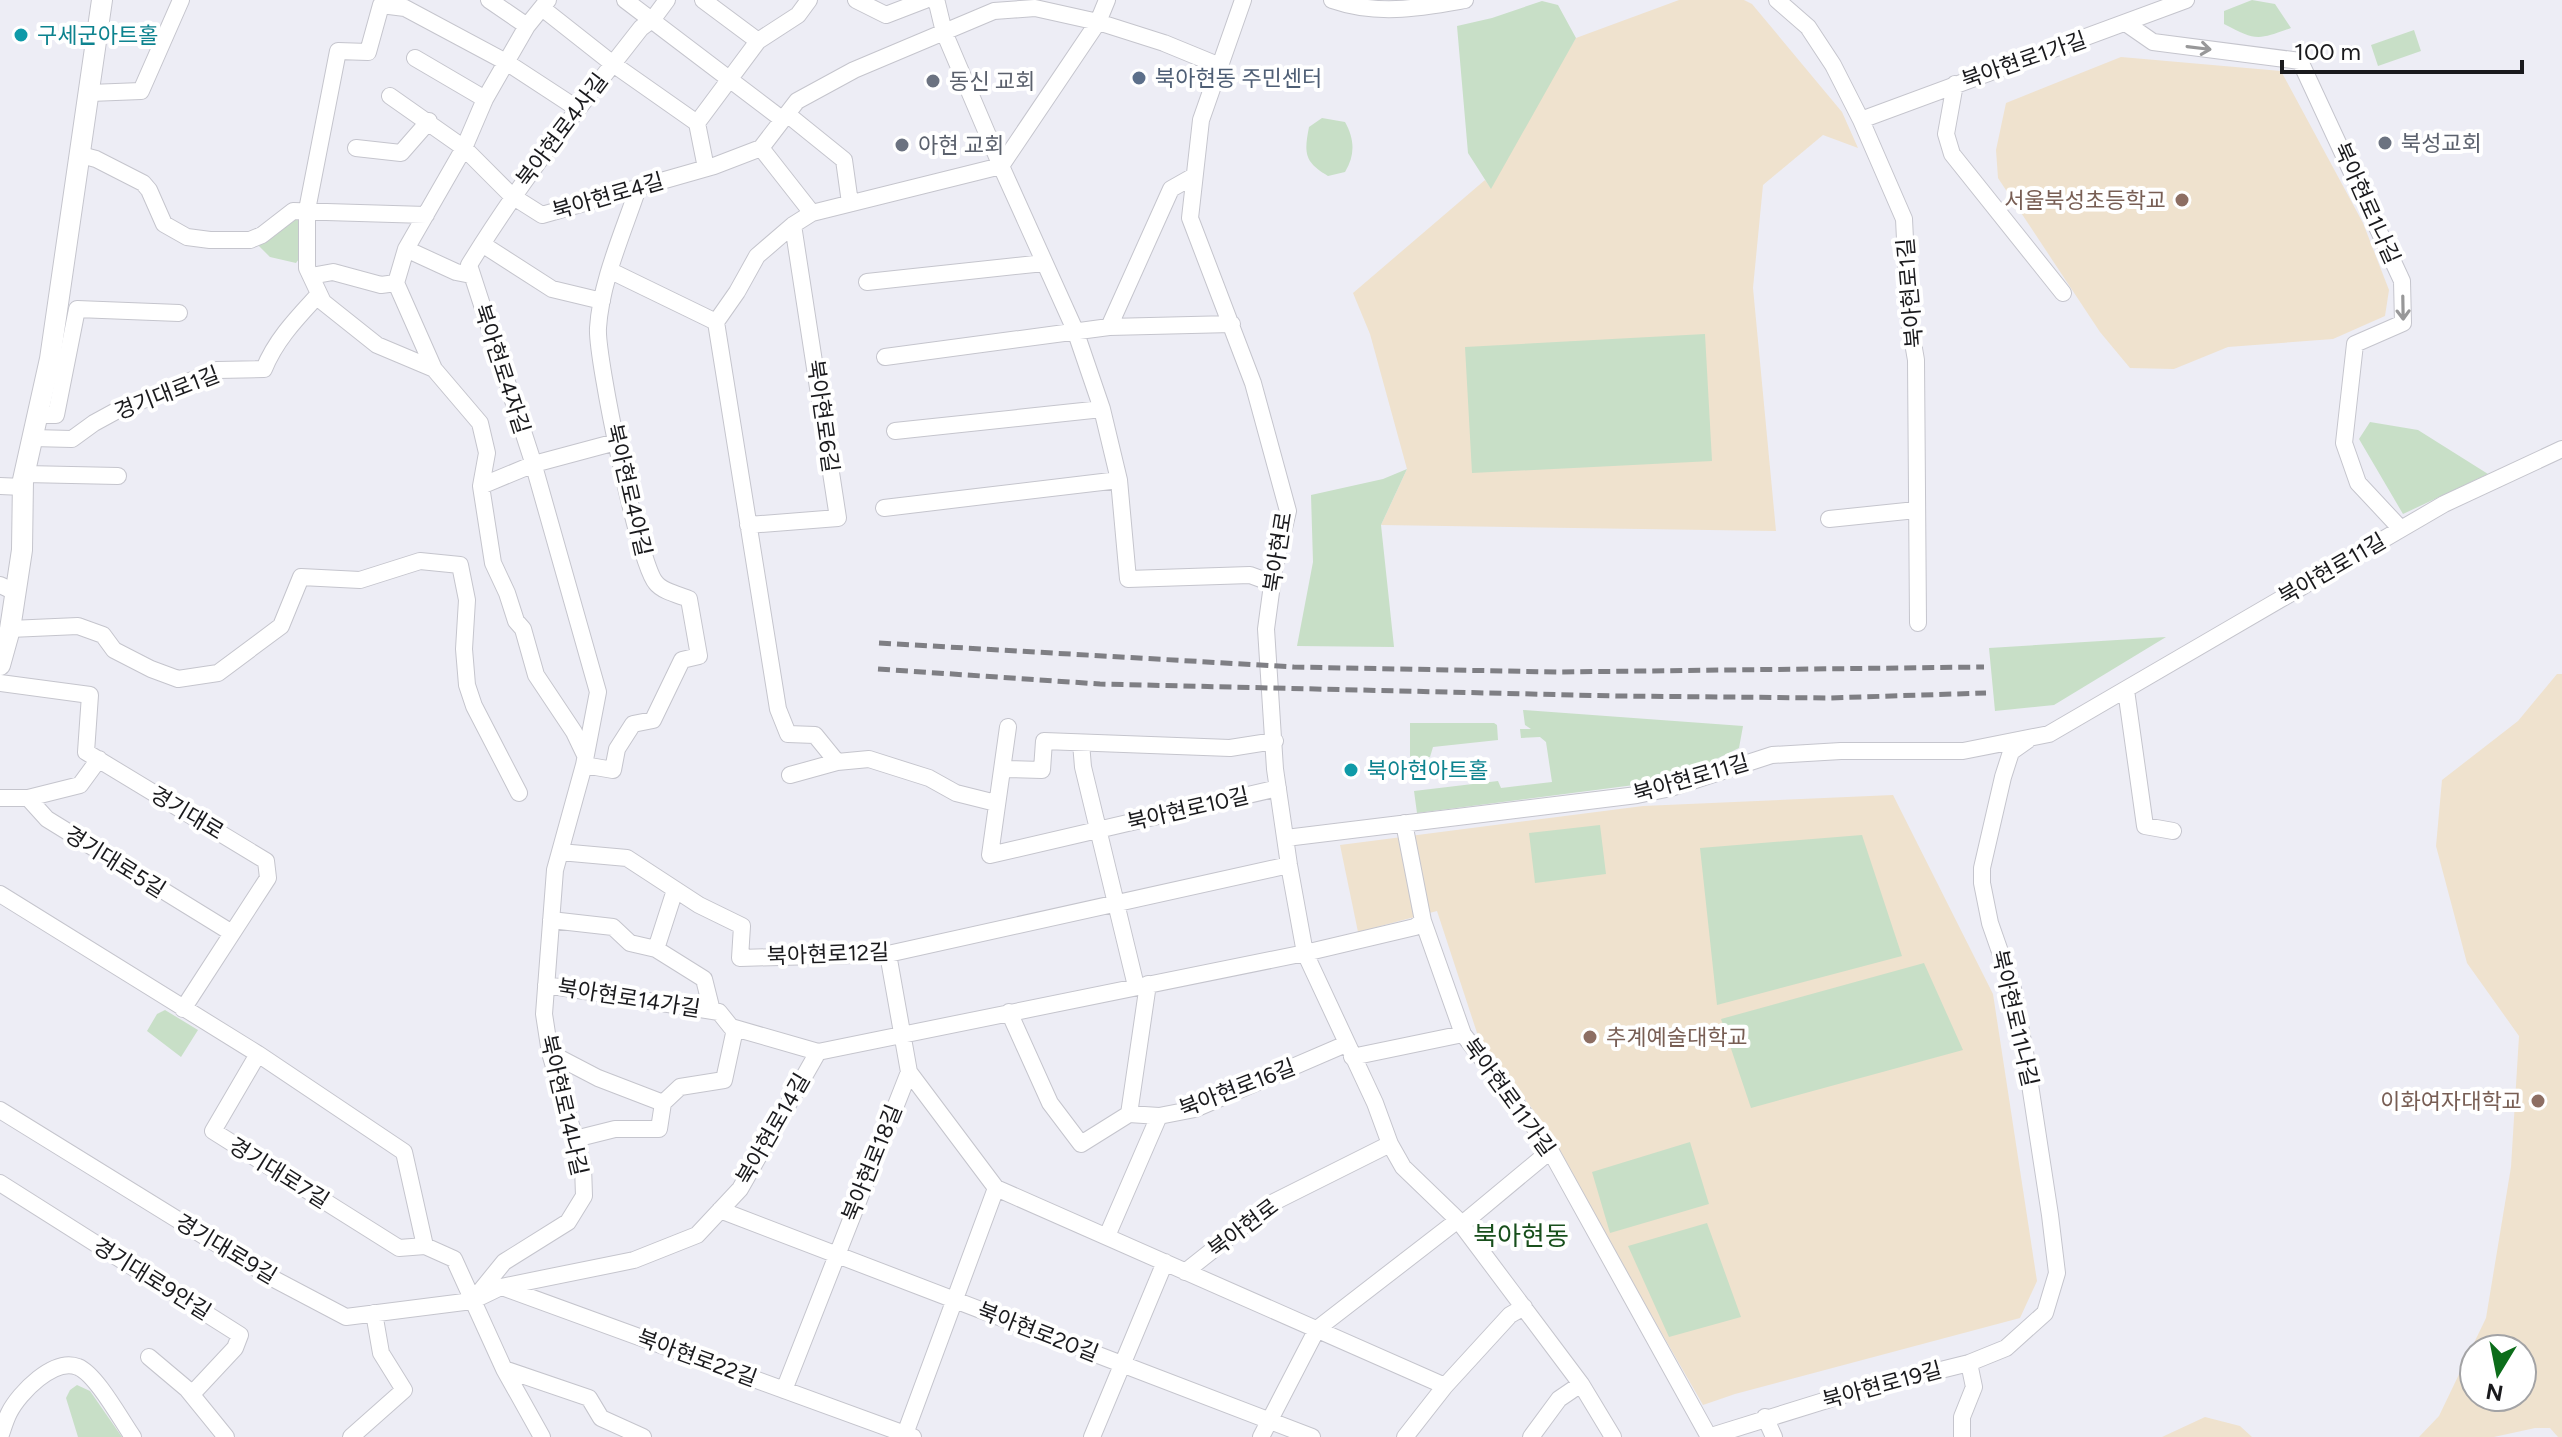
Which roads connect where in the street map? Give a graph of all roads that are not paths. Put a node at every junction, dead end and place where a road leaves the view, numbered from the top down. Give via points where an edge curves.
1 (102, 0) edge
2 (181, 0) edge
3 (489, 0) edge
4 (625, 0) edge
5 (667, 0) edge
6 (809, 0) edge
7 (856, 0) edge
8 (925, 0) edge
9 (1107, 0) edge
10 (1243, 0) edge
11 (1332, 0) edge
12 (1465, 0) edge
13 (1777, 0) edge
14 (2186, 0) edge
15 (384, 2) edge
16 (709, 2) edge
17 (545, 4) edge
18 (941, 4) edge
19 (653, 19) junction
20 (1098, 22) junction
21 (2127, 24) junction
22 (527, 26) junction
23 (944, 32) junction
24 (758, 41) junction
25 (415, 58) dead end
26 (506, 62) junction
27 (613, 64) junction
28 (1220, 66) junction
29 (731, 78) junction
30 (1955, 84) junction
31 (90, 93) junction
32 (390, 96) dead end
33 (485, 99) junction
34 (578, 109) junction
35 (785, 117) junction
36 (1861, 120) junction
37 (429, 121) junction
38 (697, 123) junction
39 (356, 148) dead end
40 (464, 148) junction
41 (761, 148) junction
42 (81, 155) junction
43 (1001, 166) junction
44 (706, 168) junction
45 (1194, 176) junction
46 (638, 188) junction
47 (512, 196) junction
48 (850, 203) junction
49 (307, 210) junction
50 (812, 213) junction
51 (426, 215) junction
52 (793, 225) junction
53 (482, 244) junction
54 (406, 249) junction
55 (1044, 263) junction
56 (611, 271) junction
57 (471, 275) junction
58 (311, 276) junction
59 (867, 282) dead end
60 (396, 283) junction
61 (2063, 293) dead end
62 (319, 294) junction
63 (602, 301) junction
64 (179, 313) dead end
65 (716, 322) junction
66 (1232, 324) junction
67 (1109, 327) junction
68 (1075, 330) junction
69 (885, 357) dead end
70 (434, 369) junction
71 (1102, 409) junction
72 (37, 415) junction
73 (895, 431) dead end
74 (32, 438) junction
75 (616, 442) junction
76 (2562, 449) edge
77 (534, 464) junction
78 (118, 476) dead end
79 (24, 480) junction
80 (1119, 480) junction
81 (0, 486) edge
82 (481, 486) junction
83 (884, 508) dead end
84 (1916, 510) junction
85 (1829, 519) dead end
86 (748, 525) junction
87 (2401, 529) junction
88 (1272, 583) junction
89 (7, 588) edge
90 (1918, 623) dead end
91 (10, 629) junction
92 (585, 646) joint
93 (0, 665) edge
94 (0, 683) edge
95 (2126, 690) junction
96 (1008, 727) dead end
97 (2041, 735) junction
98 (1275, 741) junction
99 (1081, 743) junction
100 (99, 759) junction
101 (584, 761) junction
102 (837, 762) junction
103 (1004, 769) junction
104 (790, 775) dead end
105 (1278, 788) junction
106 (519, 793) dead end
107 (0, 798) edge
108 (28, 798) junction
109 (996, 803) junction
110 (1404, 823) junction
111 (1099, 830) junction
112 (2173, 831) dead end
113 (1286, 838) junction
114 (560, 852) junction
115 (1289, 865) junction
116 (675, 890) junction
117 (0, 894) edge
118 (1115, 904) junction
119 (551, 920) junction
120 (1423, 921) junction
121 (232, 933) junction
122 (656, 949) junction
123 (1305, 953) junction
124 (888, 954) junction
125 (546, 985) junction
126 (1142, 985) junction
127 (183, 1009) junction
128 (712, 1011) junction
129 (1009, 1012) junction
130 (735, 1029) junction
131 (903, 1034) junction
132 (1463, 1034) junction
133 (1349, 1051) junction
134 (818, 1052) junction
135 (550, 1053) junction
136 (258, 1054) junction
137 (909, 1072) junction
138 (663, 1103) junction
139 (0, 1110) edge
140 (1129, 1114) junction
141 (1159, 1116) junction
142 (575, 1139) junction
143 (1390, 1144) junction
144 (1550, 1151) junction
145 (0, 1183) edge
146 (996, 1188) junction
147 (720, 1210) junction
148 (1460, 1222) junction
149 (1107, 1236) junction
150 (425, 1246) junction
151 (836, 1255) junction
152 (1165, 1262) junction
153 (1185, 1272) junction
154 (501, 1287) junction
155 (954, 1300) junction
156 (472, 1301) junction
157 (1524, 1307) junction
158 (374, 1313) junction
159 (2045, 1313) joint
160 (1317, 1329) junction
161 (149, 1357) dead end
162 (1969, 1363) junction
163 (1122, 1364) junction
164 (504, 1369) junction
165 (1581, 1384) junction
166 (1445, 1386) junction
167 (784, 1390) junction
168 (192, 1394) junction
169 (1765, 1417) junction
170 (1270, 1421) junction
171 (901, 1435) edge
172 (0, 1437) edge
173 (133, 1437) edge
174 (226, 1437) edge
175 (351, 1437) edge
176 (542, 1437) edge
177 (643, 1437) edge
178 (1092, 1437) edge
179 (1261, 1437) edge
180 (1312, 1437) edge
181 (1405, 1437) edge
182 (1531, 1437) edge
183 (1613, 1437) edge
184 (1709, 1437) edge
185 (1774, 1437) edge
186 (1962, 1437) edge

1 - 31 main road
2 - 31 street via 141,91
3 - 22 street
4 - 19 street
5 - 19 street, 북아현로4사길
6 - 24 street via 798,15
7 - 8 street via 886,15
9 - 20 street
10 - 28 street, 북아현로
11 - 12 street via 1373,11
13 - 36 street, 북아현로1길 via 1808,27
14 - 21 street, 북아현로1가길
15 - 26 street
15 - 49 street via 368,52 338,51
16 - 24 street
17 - 22 street
17 - 27 street
18 - 23 street
19 - 27 street, 북아현로4사길
19 - 29 street
20 - 23 street via 1035,8 994,11
20 - 28 street
20 - 43 street
21 - 30 street, 북아현로1가길
21 -> 87 street, 북아현로1나길 via 2153,42 2300,61 2402,281 2403,323 2355,344 2344,443 2358,483
22 - 26 street
23 - 35 street via 854,70 797,101
23 - 43 street
24 - 29 street
25 - 33 street
26 - 33 street
26 - 34 street
27 - 34 street, 북아현로4사길
27 - 38 street, 북아현로4사길
28 - 45 street, 북아현로 via 1201,120
29 - 35 street
29 - 38 street
30 - 36 street, 북아현로1가길
30 - 61 street via 1946,134 1952,154
31 - 42 main road
32 - 37 street, 북아현로4길
33 - 40 street
34 - 47 street, 북아현로4사길
35 - 41 street
35 - 48 street via 844,160
36 - 84 street, 북아현로1길 via 1904,219 1916,360
37 - 39 street via 401,153
37 - 40 street, 북아현로4길
38 - 44 street
40 - 47 street, 북아현로4길
40 - 51 street
41 - 44 street, 북아현로4길
41 - 50 street
42 - 49 street via 143,183 164,224 187,237 250,240 293,211
42 - 72 main road
43 - 48 street
43 - 55 street
44 - 46 street, 북아현로4길
45 - 66 street, 북아현로 via 1190,218
45 - 67 street via 1171,189
46 - 47 street, 북아현로4길 via 542,215
46 - 56 street, 북아현로4아길
47 - 53 street
48 - 50 street
49 - 51 street
49 - 58 street
50 - 52 street
51 - 54 street
52 - 65 street via 757,256
52 - 86 street, 북아현로6길 via 838,518
53 - 57 street via 469,265
53 - 63 street via 552,289
54 - 57 street
54 - 60 street
55 - 59 street
55 - 68 street
56 - 63 street, 북아현로4아길
56 - 65 street
57 - 77 street, 북아현로4자길
58 - 60 street via 333,272 381,285
58 - 62 street
60 - 70 street
62 - 70 street via 377,345
62 - 74 street, 경기대로1길 via 285,332 264,369 217,370 116,411 72,439
63 - 75 street, 북아현로4아길 via 597,331
64 - 72 street via 77,309 56,415
65 - 86 street
66 - 67 street
66 - 88 street, 북아현로 via 1288,511
67 - 68 street
68 - 69 street
68 - 71 street
70 - 82 street via 480,423 487,453
71 - 73 street
71 - 80 street
72 - 74 main road
74 - 79 main road
75 - 77 street, 북아현로4자길
75 - 101 street, 북아현로4아길 via 644,559 656,584 689,599 699,656 682,660 653,720 633,724 617,749 613,770
76 - 87 street, 북아현로11길
77 - 82 street, 북아현로4자길
77 - 92 street, 북아현로4자길
78 - 79 street
79 - 81 street
79 - 89 main road via 22,550
80 - 83 street
80 - 88 street via 1128,579 1250,575
82 - 101 street via 493,563 523,629 533,668 574,732
84 - 85 street
84 - 90 street, 북아현로1길
86 - 102 street via 778,709 788,734 815,735
87 - 95 street, 북아현로11길
88 - 98 street, 북아현로 via 1266,629
89 - 91 main road
91 - 93 main road
91 - 106 street via 78,626 103,635 114,650 178,679 218,673 281,626 301,577 360,580 420,561 460,565 467,600 467,685
92 - 101 street, 북아현로14나길 via 598,692
94 - 100 street via 90,695 86,752
95 - 97 street, 북아현로11길
95 - 112 street via 2145,826
96 - 103 street, 북아현로10길
97 - 110 street, 북아현로11길 via 1963,751 1772,755 1637,795
97 - 159 street, 북아현로11나길 via 2011,752 1982,883 2013,989 2035,1106 2057,1273
98 - 99 street via 1230,748
98 - 105 street, 북아현로
99 - 103 street via 1044,741 1042,770
99 - 111 street, 북아현로10길
100 - 108 street via 80,785
100 - 121 street, 경기대로 via 266,861 268,878
101 - 114 street, 북아현로14나길
102 - 104 street
102 - 109 street via 869,759
103 - 109 street, 북아현로10길
105 - 111 street, 북아현로10길
105 - 113 street, 북아현로
107 - 108 street
108 - 121 street, 경기대로5길 via 47,819
109 - 111 street, 북아현로10길 via 990,855
110 - 113 street, 북아현로11길
110 - 120 street, 북아현로11가길
111 - 118 street
113 - 115 street, 북아현로
114 - 116 street, 북아현로12길 via 627,858
114 - 119 street, 북아현로14나길
115 - 118 street, 북아현로12길
115 - 123 street, 북아현로
116 - 122 street
116 - 124 street, 북아현로12길 via 742,926 740,958
117 - 127 street
118 - 124 street, 북아현로12길
118 - 126 street
119 - 122 street, 북아현로14가길 via 613,927 630,943
119 - 125 street, 북아현로14나길
120 - 123 street
120 - 132 street, 북아현로11가길
121 - 127 street, 경기대로
122 - 128 street, 북아현로14가길 via 704,979
123 - 126 street, 북아현로14길
123 - 133 street, 북아현로
124 - 131 street
125 - 128 street, 북아현로14가길
125 - 135 street, 북아현로14나길
126 - 129 street, 북아현로14길
126 - 140 street
127 - 136 street
128 - 130 street, 북아현로14가길
129 - 131 street, 북아현로14길
129 - 140 street via 1050,1103 1081,1144
130 - 134 street, 북아현로14가길
130 - 138 street via 724,1080 680,1087
131 - 134 street, 북아현로14길
131 - 137 street, 북아현로18길
132 - 133 street, 북아현로16길
132 - 144 street, 북아현로11가길
133 - 141 street, 북아현로16길 via 1195,1109
133 - 143 street, 북아현로
134 - 147 street, 북아현로14길 via 740,1189
135 - 138 street
135 - 142 street, 북아현로14나길
136 - 150 street via 404,1152
136 - 150 street, 경기대로7길 via 213,1131 399,1248
137 - 146 street, 북아현로18길
137 - 151 street, 북아현로18길
138 - 142 street via 659,1129 615,1129
139 - 158 street, 경기대로9길 via 285,1284 346,1317
140 - 141 street
141 - 149 street, 북아현로16길
142 - 156 street, 북아현로14나길 via 584,1196 568,1222 504,1262
143 - 148 street, 북아현로 via 1403,1167
143 - 153 street, 북아현로 via 1272,1203
144 - 148 street
144 - 184 street, 북아현로11가길
145 - 168 street, 경기대로9안길 via 240,1335 235,1348
146 - 149 street, 북아현로18길
146 - 155 street
147 - 151 street, 북아현로20길
147 - 154 street, 북아현로14길 via 697,1235 634,1260
148 - 157 street, 북아현로
148 - 160 street
149 - 152 street, 북아현로18길
150 - 156 street, 경기대로7길 via 454,1259
151 - 155 street, 북아현로20길
151 - 167 street
152 - 153 street, 북아현로18길
152 - 163 street
153 - 160 street, 북아현로18길
154 - 156 street, 북아현로14길
154 - 167 street, 북아현로22길
155 - 163 street, 북아현로20길
155 - 171 street, 북아현로20길
156 - 158 street, 경기대로9길
156 - 164 street, 경기대로7길
157 - 165 street, 북아현로
157 - 166 street via 1510,1315
158 - 175 street via 381,1353 404,1390
159 - 162 street, 북아현로19길 via 2006,1348
160 - 166 street, 북아현로18길
160 - 170 street
161 - 168 street
162 - 169 street, 북아현로19길
162 - 186 street via 1974,1387 1962,1417
163 - 170 street, 북아현로20길
163 - 178 street, 북아현로20길
164 - 176 street, 경기대로7길
164 - 177 street via 589,1398 601,1418
165 - 182 street via 1559,1399
165 - 183 street, 북아현로
166 - 181 street
167 - 171 street, 북아현로22길
168 - 174 street
169 - 184 street, 북아현로19길
169 - 185 street
170 - 179 street
170 - 180 street, 북아현로20길
172 - 173 street via 29,1385 60,1366 78,1367 93,1379

